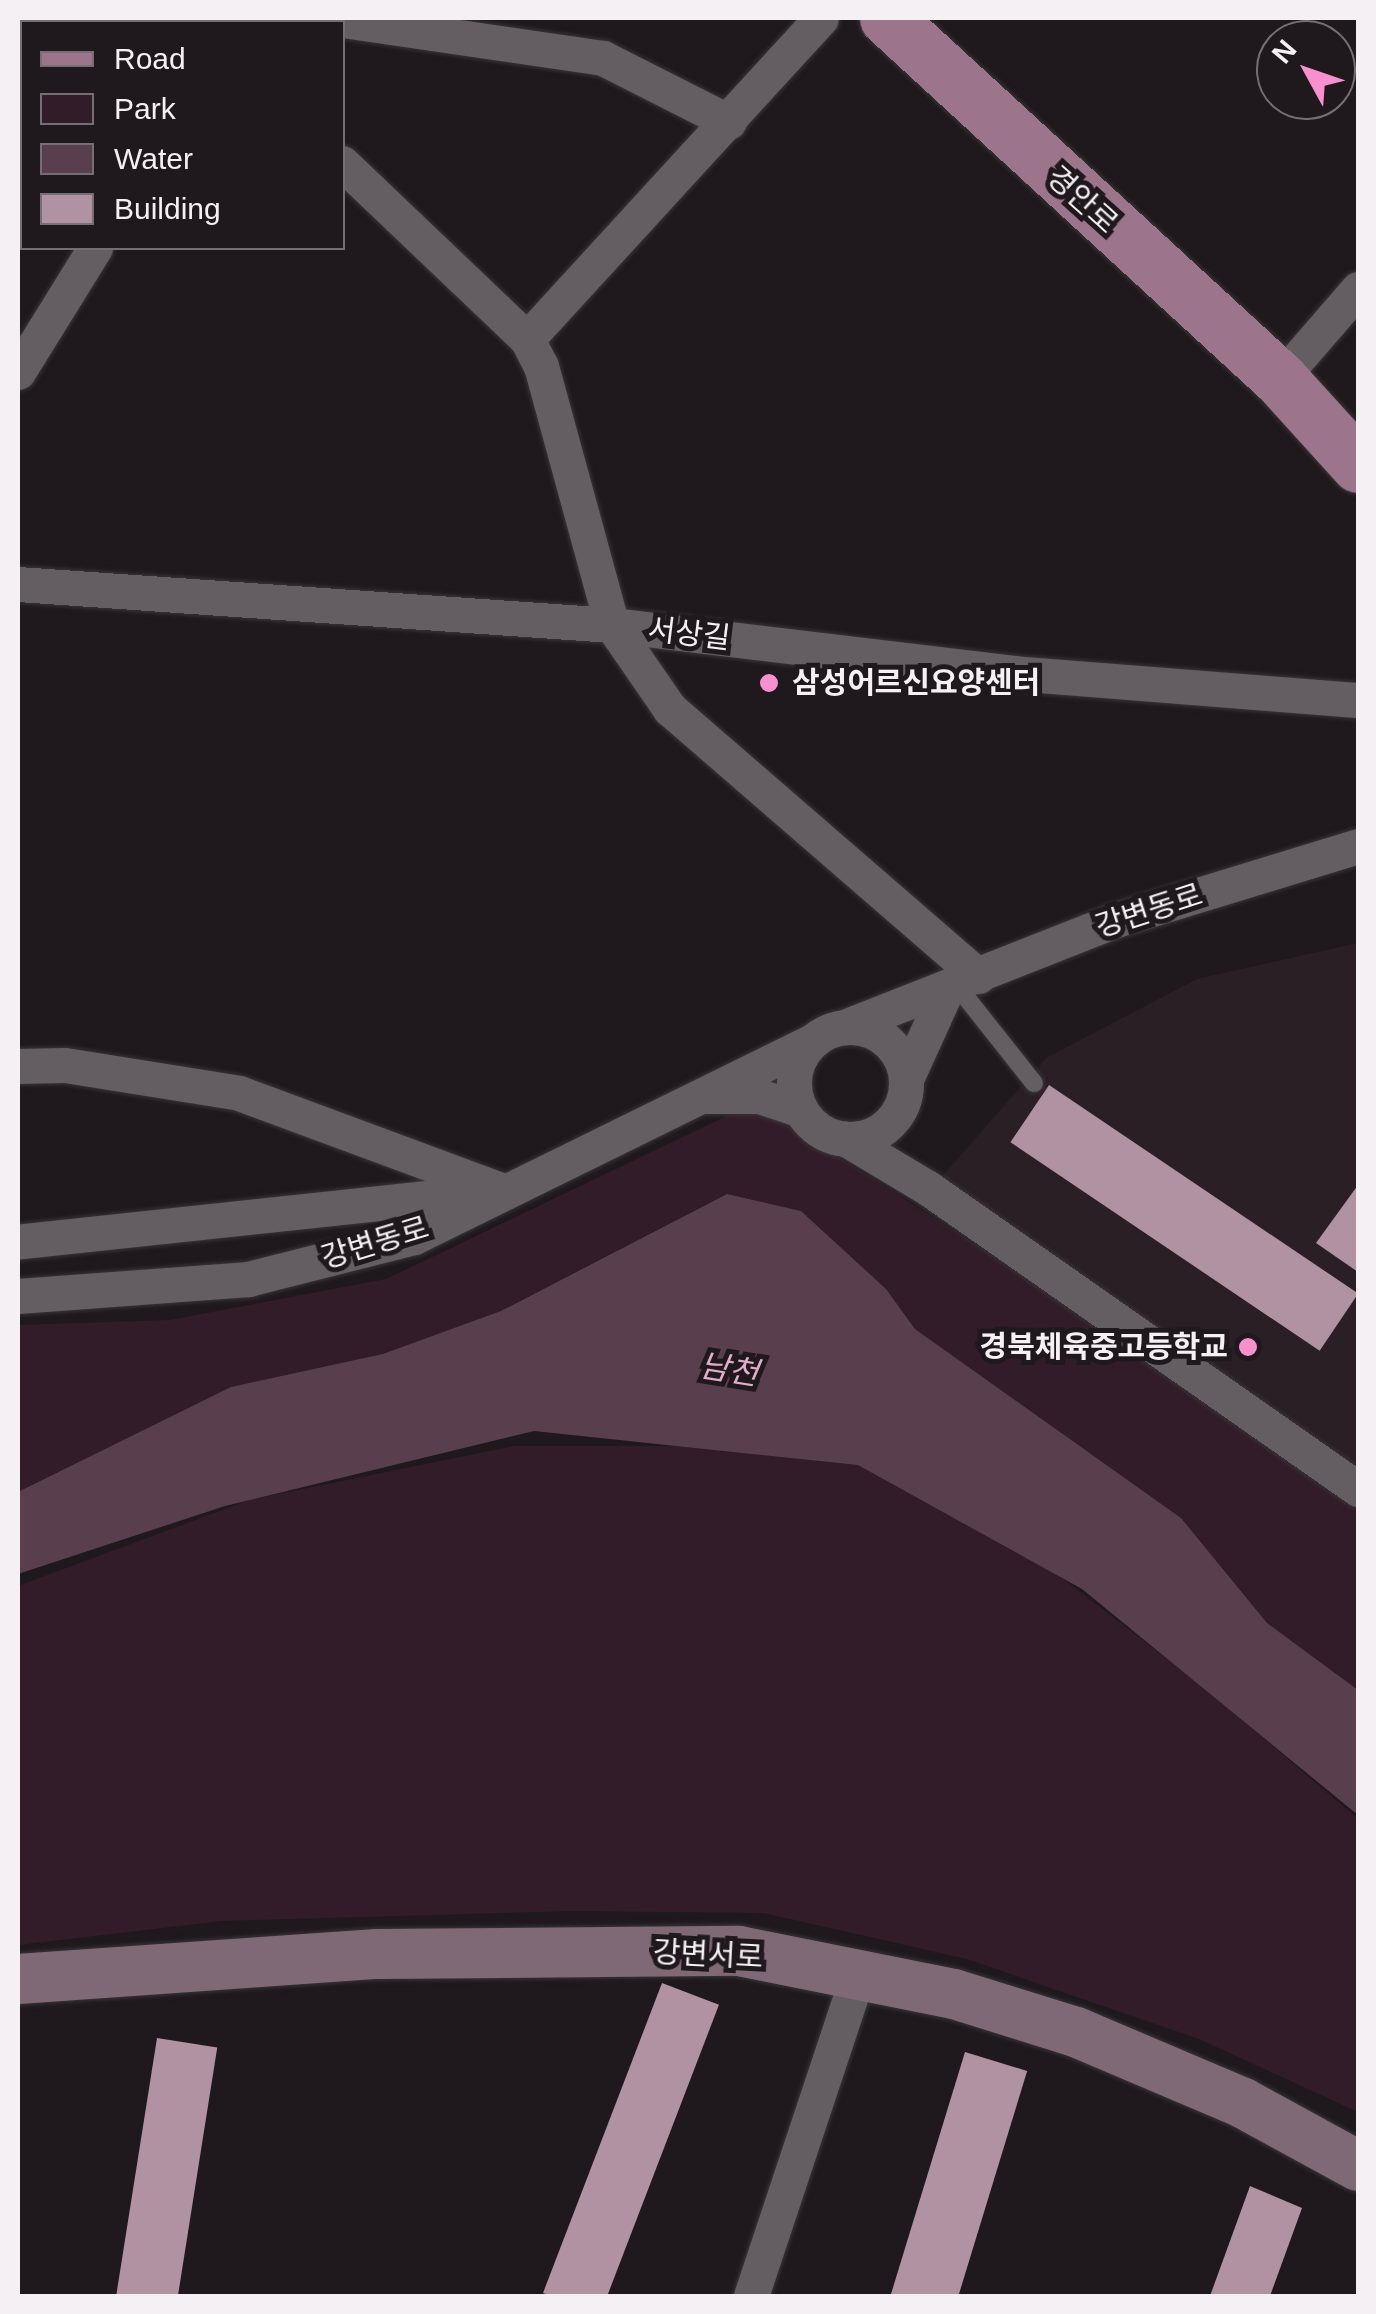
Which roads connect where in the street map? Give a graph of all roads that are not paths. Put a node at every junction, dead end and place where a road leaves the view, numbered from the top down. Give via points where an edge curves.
1 (821, 18) edge
2 (887, 18) edge
3 (345, 20) edge
4 (728, 122) junction
5 (345, 166) edge
6 (94, 250) edge
7 (1358, 288) edge
8 (527, 339) junction
9 (18, 372) edge
10 (1280, 379) junction
11 (1358, 434) edge
12 (1358, 465) edge
13 (18, 584) edge
14 (612, 625) junction
15 (1358, 700) edge
16 (1358, 846) edge
17 (960, 984) junction
18 (844, 1027) junction
19 (811, 1042) junction
20 (18, 1066) edge
21 (1034, 1084) dead end
22 (905, 1090) junction
23 (705, 1096) junction
24 (801, 1110) junction
25 (846, 1139) junction
26 (928, 1188) junction
27 (501, 1190) junction
28 (18, 1242) edge
29 (18, 1296) edge
30 (1358, 1489) edge
31 (858, 1974) junction
32 (18, 1979) edge
33 (1358, 2166) edge
34 (751, 2296) edge

1 - 4 street
2 - 10 main road, 경안로
3 - 4 street via 603,58
4 - 8 street
5 - 8 street
6 - 9 street
7 - 10 street
8 - 14 street
10 - 11 main road, 경안로
10 - 12 main road, 경안로
13 - 14 street, 서상길
14 - 15 street, 서상길 via 1013,673
14 - 17 street via 670,709
16 - 17 street, 강변동로 via 1114,921
17 - 18 street, 강변동로
17 - 21 lane
17 - 22 street
18 - 19 street, 강변동로
18 - 22 street via 880,1034 894,1047
19 - 23 street, 강변동로
19 - 24 street via 794,1074
20 - 27 street via 66,1065 238,1093
22 - 25 street via 882,1130
22 - 26 street via 905,1130
23 - 24 street, 강변동로 via 749,1095
23 - 27 street, 강변동로
24 - 25 street, 강변동로 via 827,1134
25 - 26 street, 강변동로
26 - 30 street, 강변동로
27 - 28 street
27 - 29 street, 강변동로 via 414,1237 248,1279
31 - 32 street, 강변서로 via 740,1950 378,1954
31 - 33 street, 강변서로 via 954,1994 1076,2032 1242,2103
31 - 34 street

